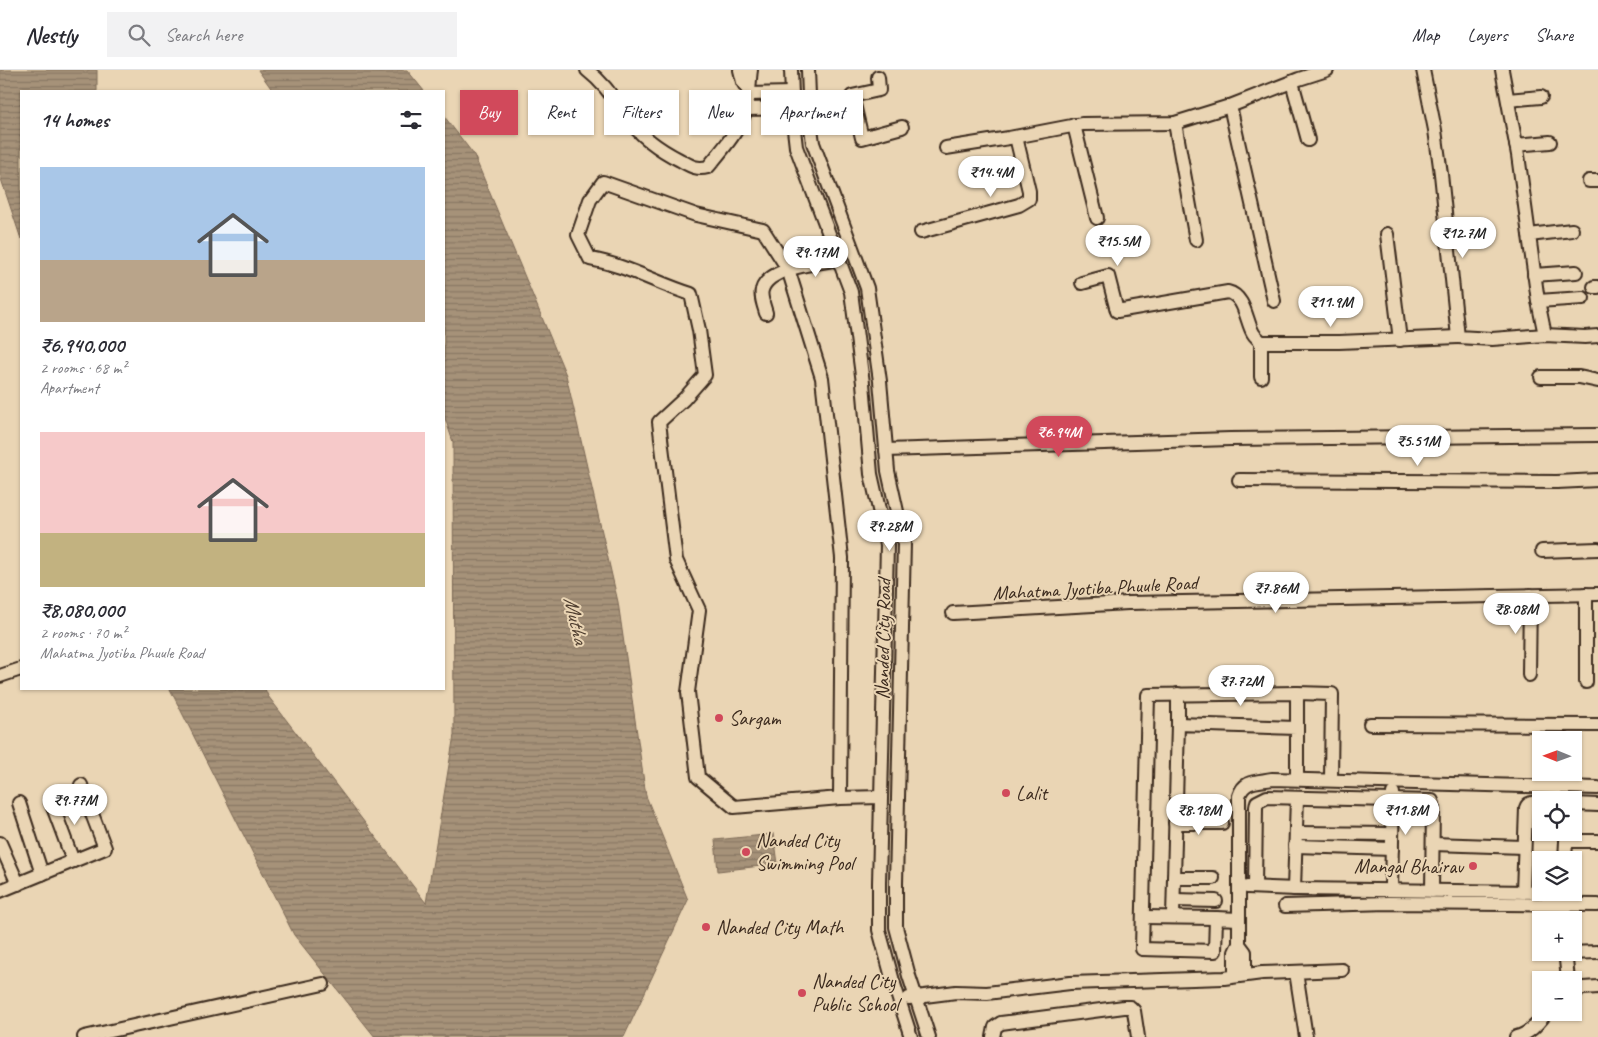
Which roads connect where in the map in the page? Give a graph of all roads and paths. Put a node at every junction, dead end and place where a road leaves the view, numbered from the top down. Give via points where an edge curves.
1 (587, 70) edge
2 (740, 70) edge
3 (751, 70) edge
4 (791, 70) edge
5 (808, 70) edge
6 (1327, 70) edge
7 (1423, 70) edge
8 (1502, 70) edge
9 (878, 78) dead end
10 (1292, 82) junction
11 (748, 90) edge
12 (749, 90) edge
13 (792, 90) edge
14 (1541, 96) dead end
15 (1508, 100) junction
16 (1230, 106) junction
17 (1175, 123) junction
18 (1074, 125) junction
19 (902, 127) dead end
20 (731, 135) edge
21 (795, 135) edge
22 (1016, 137) junction
23 (1308, 140) dead end
24 (1550, 142) dead end
25 (1516, 145) junction
26 (946, 148) dead end
27 (1098, 218) dead end
28 (1572, 230) dead end
29 (921, 232) dead end
30 (1387, 234) dead end
31 (1529, 235) junction
32 (1196, 240) dead end
33 (839, 259) junction
34 (788, 269) junction
35 (1576, 272) dead end
36 (1534, 275) junction
37 (1082, 283) dead end
38 (1583, 298) dead end
39 (1274, 301) dead end
40 (1538, 301) junction
41 (766, 313) dead end
42 (1545, 335) junction
43 (1598, 336) edge
44 (1458, 337) junction
45 (1400, 340) junction
46 (1262, 342) junction
47 (1261, 377) dead end
48 (1541, 377) dead end
49 (1598, 381) edge
50 (1598, 435) edge
51 (886, 450) junction
52 (1239, 480) dead end
53 (1598, 480) edge
54 (898, 515) junction
55 (882, 520) junction
56 (1598, 549) edge
57 (1542, 550) dead end
58 (1592, 594) edge
59 (1530, 595) junction
60 (953, 614) dead end
61 (20, 669) edge
62 (1529, 675) dead end
63 (0, 676) edge
64 (1586, 682) dead end
65 (1297, 693) junction
66 (1178, 694) junction
67 (1178, 724) junction
68 (1370, 724) dead end
69 (1598, 725) edge
70 (1297, 728) junction
71 (1297, 779) junction
72 (1331, 780) junction
73 (1393, 782) junction
74 (81, 785) dead end
75 (1566, 787) junction
76 (1598, 788) edge
77 (1566, 791) edge
78 (881, 797) junction
79 (840, 798) junction
80 (1296, 798) junction
81 (50, 800) dead end
82 (1393, 801) junction
83 (19, 803) dead end
84 (1532, 803) edge
85 (1582, 804) edge
86 (1598, 805) edge
87 (1175, 822) junction
88 (1222, 823) dead end
89 (1392, 834) junction
90 (1582, 839) edge
91 (1296, 840) junction
92 (1598, 841) edge
93 (0, 843) edge
94 (1433, 844) junction
95 (1523, 847) junction
96 (1392, 849) junction
97 (73, 861) junction
98 (42, 874) junction
99 (1174, 878) junction
100 (1213, 878) dead end
101 (18, 884) junction
102 (1239, 886) junction
103 (1255, 887) junction
104 (1294, 889) junction
105 (1391, 890) junction
106 (0, 891) edge
107 (1432, 891) junction
108 (1523, 892) junction
109 (1532, 892) edge
110 (1174, 900) junction
111 (1216, 901) dead end
112 (1598, 905) edge
113 (1286, 906) dead end
114 (1143, 917) junction
115 (1173, 917) junction
116 (1216, 918) junction
117 (1239, 919) junction
118 (1598, 952) edge
119 (1342, 970) dead end
120 (1567, 971) edge
121 (1296, 972) junction
122 (1240, 976) junction
123 (323, 984) dead end
124 (1598, 987) edge
125 (1582, 988) edge
126 (916, 997) junction
127 (899, 999) junction
128 (1540, 1021) edge
129 (85, 1037) edge
130 (912, 1037) edge
131 (929, 1037) edge
132 (993, 1037) edge
133 (1138, 1037) edge
134 (1306, 1037) edge
135 (1516, 1037) edge

1 - 20 street via 612,94 627,118 644,136 671,156 698,170 708,167
2 - 11 street
3 - 12 street
4 - 13 street, Nanded City Road
5 - 51 street, Nanded City Road via 812,143 867,288
6 - 10 street
7 - 44 street via 1441,174
8 - 15 street
9 - 19 street via 880,90 852,96 862,138
10 - 16 street
10 - 23 street
14 - 15 street
15 - 25 street
16 - 17 street
16 - 39 street
17 - 18 street
17 - 32 street
18 - 22 street
18 - 27 street
21 - 33 street, Nanded City Road via 796,147
22 - 26 street
22 - 29 street via 1029,199
24 - 25 street
25 - 31 street
28 - 31 street
30 - 45 street
31 - 36 street
33 - 34 street
33 - 55 street, Nanded City Road via 855,315 871,474
34 - 41 street via 765,282 761,292
34 - 79 street via 822,378 842,558
34 - 79 street via 762,230 696,215 603,182 590,200 578,235 590,259 610,263 691,294 695,309 705,375 659,422 676,560 699,610 688,692 698,777 734,807
35 - 36 street
36 - 40 street
37 - 46 street via 1108,276 1117,311 1233,293 1240,301 1253,334
38 - 40 street
40 - 42 street
42 - 43 street
42 - 44 street via 1492,339
44 - 45 street
45 - 46 street
46 - 47 street
48 - 49 street via 1579,377
50 - 51 street via 1230,439
51 - 54 street, Nanded City Road
52 - 53 street
54 - 55 street
54 - 126 street, Nanded City Road via 904,543 896,927
55 - 78 street, Nanded City Road via 888,544
56 - 57 street
58 - 59 street, Mahatma Jyotiba Phuule Road
58 - 64 street
59 - 60 street, Mahatma Jyotiba Phuule Road via 1128,603
59 - 62 street
61 - 63 street
65 - 66 street
65 - 70 street
65 - 72 street via 1332,695
66 - 67 street
66 - 114 street via 1148,696
67 - 70 street
67 - 87 street
68 - 69 street
70 - 71 street
71 - 72 street
71 - 102 street via 1272,778 1246,784 1241,790
72 - 73 street
73 - 75 street
73 - 82 street
74 - 97 street via 105,848
75 - 76 street
75 - 77 street
78 - 79 street
78 - 127 street, Nanded City Road via 879,930
80 - 82 street
80 - 91 street
80 - 103 street via 1267,797 1257,802
81 - 97 street
82 - 89 street
82 - 94 street via 1432,801
83 - 98 street
84 - 95 street via 1527,806
85 - 86 street
87 - 88 street
87 - 99 street
89 - 91 street
89 - 96 street
90 - 92 street
91 - 96 street
91 - 104 street
93 - 101 street
94 - 95 street
94 - 107 street
95 - 108 street
96 - 105 street
97 - 98 street
98 - 101 street
99 - 100 street
99 - 110 street
101 - 106 street
102 - 103 street
102 - 117 street
103 - 104 street
104 - 105 street
105 - 107 street
107 - 108 street
108 - 109 street
110 - 111 street
110 - 115 street
112 - 113 street via 1397,903
114 - 115 street
114 - 116 street via 1142,950 1216,950
115 - 116 street
116 - 117 street
117 - 122 street via 1239,944 1235,952
118 - 120 street via 1568,953
119 - 121 street
121 - 122 street
121 - 134 street
122 - 126 street via 1070,983
123 - 129 street
124 - 125 street
126 - 127 street
126 - 131 street, Nanded City Road
127 - 130 street, Nanded City Road
128 - 135 street via 1534,1028
132 - 133 street via 995,1027 1000,1023 1124,1006 1134,1011

